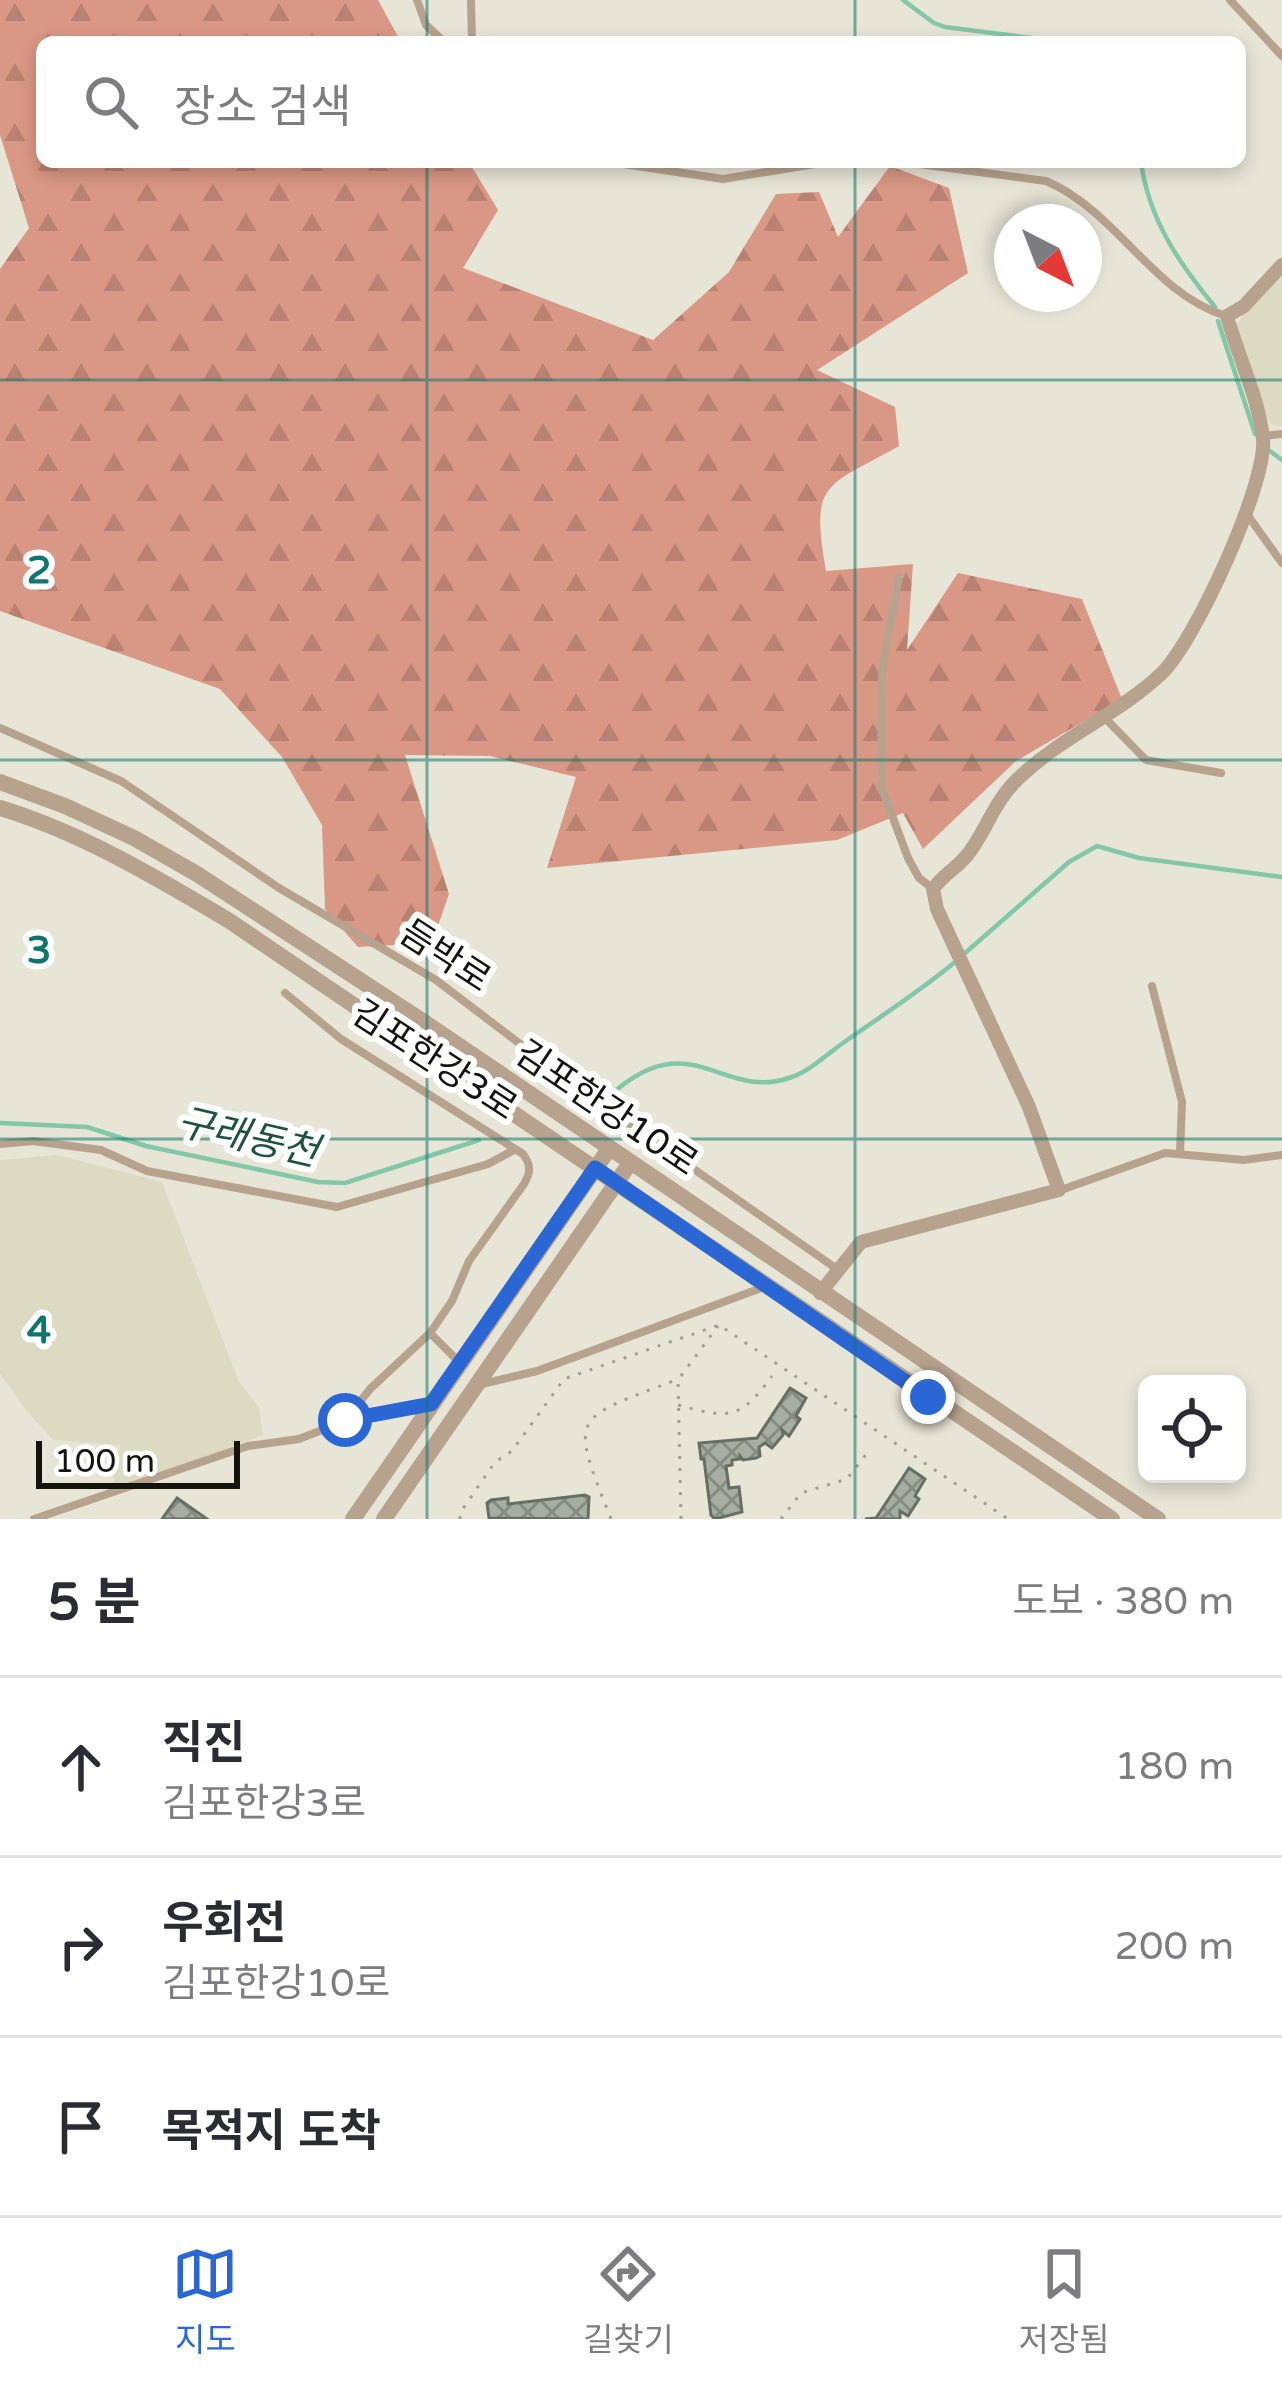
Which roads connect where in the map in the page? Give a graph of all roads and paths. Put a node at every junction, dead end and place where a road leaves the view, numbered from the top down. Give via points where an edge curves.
1 (417, 0) edge
2 (471, 0) edge
3 (1230, 0) edge
4 (438, 36) edge
5 (472, 36) edge
6 (1282, 56) edge
7 (650, 168) edge
8 (790, 168) edge
9 (949, 168) edge
10 (1282, 265) edge
11 (1227, 316) junction
12 (1282, 434) edge
13 (1263, 436) junction
14 (1245, 512) junction
15 (1282, 562) edge
16 (899, 577) dead end
17 (1103, 716) junction
18 (0, 728) edge
19 (1221, 773) dead end
20 (0, 782) edge
21 (0, 808) edge
22 (933, 889) junction
23 (1152, 986) dead end
24 (285, 993) dead end
25 (0, 1144) edge
26 (515, 1149) junction
27 (609, 1149) junction
28 (1180, 1153) junction
29 (1282, 1155) edge
30 (630, 1163) junction
31 (595, 1168) junction
32 (617, 1184) junction
33 (1059, 1190) junction
34 (837, 1269) junction
35 (769, 1286) junction
36 (820, 1293) junction
37 (719, 1325) junction
38 (430, 1334) junction
39 (460, 1363) junction
40 (772, 1376) dead end
41 (678, 1380) junction
42 (476, 1386) junction
43 (431, 1404) junction
44 (678, 1405) junction
45 (345, 1420) junction
46 (868, 1452) dead end
47 (34, 1519) edge
48 (353, 1519) edge
49 (384, 1519) edge
50 (460, 1519) edge
51 (611, 1519) edge
52 (681, 1519) edge
53 (781, 1519) edge
54 (1008, 1519) edge
55 (1112, 1519) edge
56 (1158, 1519) edge

1 - 4 lane
2 - 5 lane
3 - 6 lane
7 - 8 lane via 723,179
9 - 11 lane via 1067,190 1186,298
10 - 11 street
11 - 13 street
12 - 13 lane
13 - 14 street
14 - 15 lane
14 - 17 street via 1168,667
16 - 22 lane via 882,669 880,786 908,858
17 - 19 lane via 1146,760
17 - 22 street via 1009,787 971,851
18 - 34 lane, 듬박로 via 121,781 279,888 436,980
20 - 27 street, 김포한강10로 via 197,874
21 - 31 street, 김포한강10로 via 128,862 228,920
22 - 33 street
23 - 28 lane via 1182,1102
24 - 26 lane, 김포한강3로 via 341,1040
25 - 26 lane via 101,1150 147,1171 337,1207
26 - 38 lane, 김포한강3로 via 530,1174
27 - 30 street, 김포한강10로
27 - 31 street
28 - 29 lane
28 - 33 lane
30 - 32 street
30 - 36 street, 김포한강10로
31 - 32 street, 김포한강10로
31 - 39 street
32 - 35 street, 김포한강10로
32 - 42 street
33 - 34 street via 861,1242
34 - 36 street
35 - 42 lane
35 - 55 street, 김포한강10로
36 - 56 street, 김포한강10로
37 - 41 path
37 - 50 path via 564,1378
37 - 54 path
38 - 39 lane
38 - 45 lane
39 - 43 street
40 - 44 path via 734,1414
41 - 44 path
41 - 51 path via 601,1411 583,1432
42 - 49 street
43 - 45 lane
43 - 48 street
44 - 52 path
45 - 47 lane
46 - 53 path via 847,1479 801,1492

